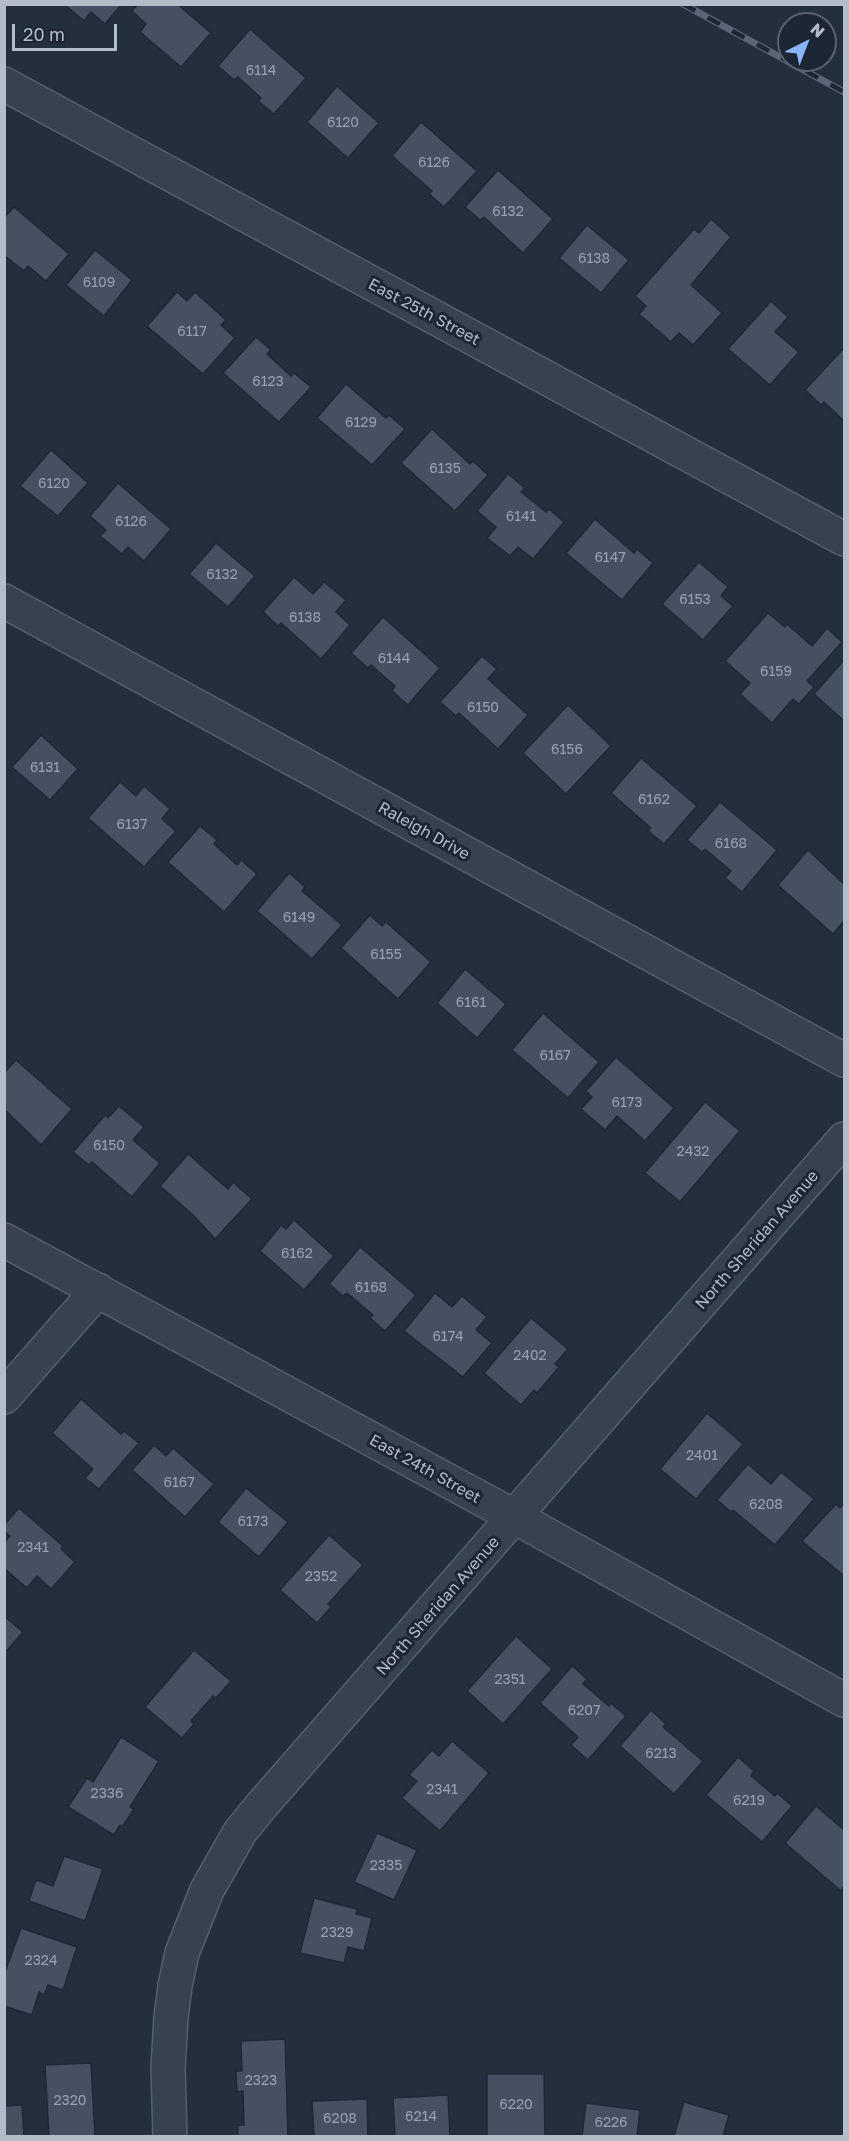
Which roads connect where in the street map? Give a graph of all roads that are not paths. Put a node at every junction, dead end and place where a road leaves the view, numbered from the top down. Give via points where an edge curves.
1 (4, 84) edge
2 (844, 539) edge
3 (4, 601) edge
4 (844, 1060) edge
5 (844, 1139) edge
6 (4, 1240) edge
7 (98, 1290) junction
8 (4, 1396) edge
9 (515, 1517) junction
10 (844, 1700) edge
11 (170, 2136) edge

1 - 2 street, East 25th Street
3 - 4 street, Raleigh Drive
5 - 9 street, North Sheridan Avenue
6 - 7 street, East 24th Street
7 - 8 street
7 - 9 street, East 24th Street
9 - 10 street, East 24th Street
9 - 11 street, North Sheridan Avenue via 262,1805 222,1861 193,1921 175,1986 168,2051

